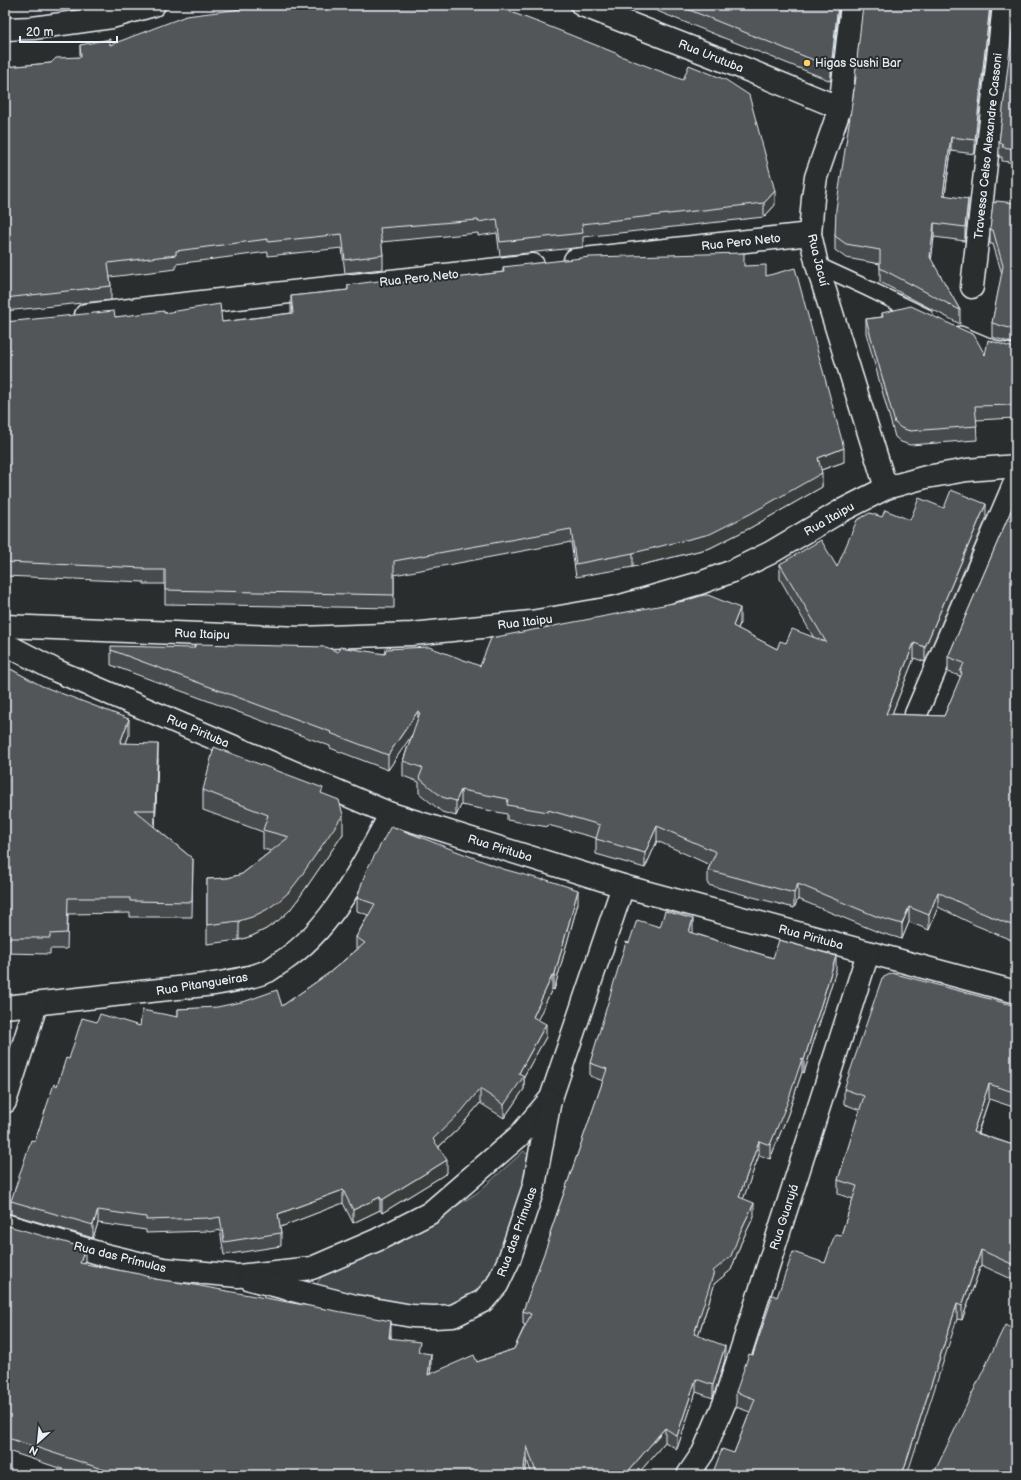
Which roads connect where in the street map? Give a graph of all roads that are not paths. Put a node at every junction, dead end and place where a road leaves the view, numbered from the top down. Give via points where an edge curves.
1 (154, 5) edge
2 (582, 5) edge
3 (852, 5) edge
4 (1004, 5) edge
5 (5, 29) edge
6 (840, 108) junction
7 (810, 234) junction
8 (817, 265) junction
9 (972, 287) dead end
10 (68, 317) edge
11 (1016, 353) edge
12 (1016, 466) edge
13 (1016, 480) edge
14 (886, 488) junction
15 (5, 626) edge
16 (5, 644) edge
17 (916, 714) edge
18 (391, 814) junction
19 (624, 886) junction
20 (868, 953) junction
21 (1016, 992) edge
22 (36, 1004) junction
23 (5, 1007) edge
24 (551, 1098) junction
25 (5, 1102) edge
26 (5, 1225) edge
27 (238, 1276) junction
28 (688, 1475) edge

1 - 5 street via 112,17 33,28
2 - 6 street, Rua Urutuba
3 - 6 street, Rua Jacuí
4 - 9 street, Travessa Celso Alexandre Cassoni
6 - 7 street, Rua Jacuí via 816,176
7 - 8 street, Rua Jacuí
7 - 10 street, Rua Pero Neto
8 - 11 lane via 982,344
8 - 14 street, Rua Jacuí
12 - 14 street, Rua Itaipu via 967,470 926,477
13 - 17 street
14 - 15 street, Rua Itaipu via 733,571 617,607 531,622 412,634 300,638
16 - 18 street, Rua Pirituba via 64,674
18 - 19 street, Rua Pirituba
18 - 22 street, Rua Pitangueiras via 346,894 299,950 268,971 242,980 214,984
19 - 20 street, Rua Pirituba
19 - 24 street, Rua das Prímulas
20 - 21 street, Rua Pirituba
20 - 28 street, Rua Guarujá via 724,1404 703,1453
22 - 23 street, Rua Pitangueiras
22 - 25 street
24 - 27 street, Rua das Prímulas via 519,1136 430,1213 377,1240 312,1268
24 - 27 street, Rua das Prímulas via 534,1186 509,1260 497,1285 483,1301 453,1316 412,1316 355,1306
26 - 27 street, Rua das Prímulas via 105,1255 163,1269

